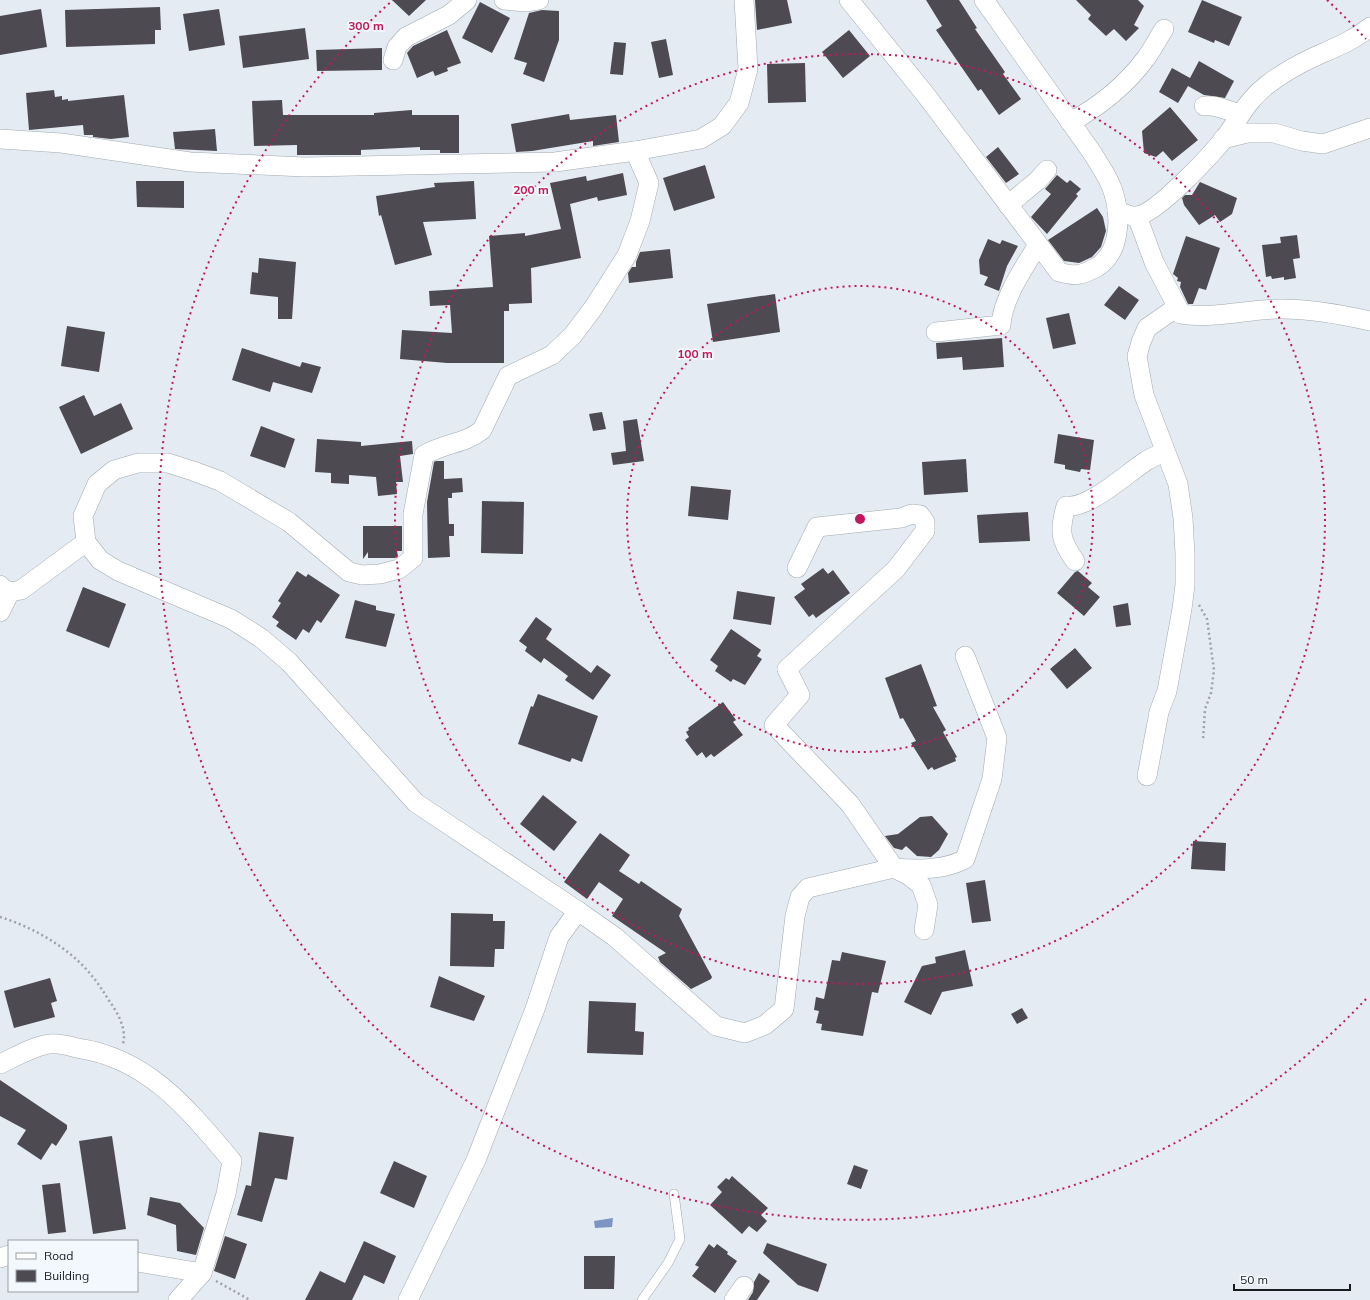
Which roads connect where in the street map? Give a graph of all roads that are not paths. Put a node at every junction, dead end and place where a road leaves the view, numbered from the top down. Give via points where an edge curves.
1 (467, 0) edge
2 (504, 0) edge
3 (539, 0) edge
4 (744, 0) edge
5 (850, 0) edge
6 (984, 0) edge
7 (1370, 27) edge
8 (1164, 29) dead end
9 (393, 60) dead end
10 (1204, 106) dead end
11 (1240, 114) junction
12 (1070, 122) junction
13 (1370, 128) edge
14 (0, 139) edge
15 (1223, 140) junction
16 (635, 150) junction
17 (1047, 170) dead end
18 (1008, 205) junction
19 (1117, 212) junction
20 (1137, 216) junction
21 (1038, 245) junction
22 (1177, 307) junction
23 (1370, 321) edge
24 (936, 332) dead end
25 (1165, 452) junction
26 (86, 542) junction
27 (1075, 562) dead end
28 (796, 568) dead end
29 (5, 589) edge
30 (0, 612) edge
31 (964, 656) dead end
32 (1147, 776) dead end
33 (894, 868) junction
34 (578, 911) junction
35 (924, 930) dead end
36 (0, 1064) edge
37 (674, 1194) dead end
38 (138, 1262) edge
39 (202, 1273) junction
40 (178, 1300) edge
41 (408, 1300) edge
42 (642, 1300) edge

1 - 9 street via 449,15 406,37 397,47
2 - 3 street
4 - 16 street via 748,68 739,103 722,126 701,139
5 - 18 street via 925,94
6 - 12 street
7 - 11 street via 1343,45 1287,72 1250,100
8 - 12 street via 1146,58 1122,84 1084,115
10 - 11 street via 1212,105
11 - 15 street
12 - 19 street via 1107,177 1114,192
13 - 15 street via 1323,144 1274,133 1247,133
14 - 16 street via 61,143 190,162 305,167 555,162
15 - 20 street via 1162,201 1150,211
16 - 26 street via 649,183 640,221 627,255 594,307 573,334 552,355 508,376 482,430 469,438 424,455 413,514 413,558 399,569 380,574 362,575 349,572 289,522 220,481 193,470 168,464 138,463 114,470 97,484 83,516
17 - 18 street
18 - 21 street
19 - 20 street
19 - 21 street via 1117,238 1110,253 1101,264 1086,273 1072,276 1059,272
20 - 22 street via 1154,262
21 - 24 street via 1001,313 1001,325
22 - 23 street via 1181,314 1195,316 1276,309 1318,312
22 - 25 street via 1147,328 1137,356 1144,395
25 - 27 street via 1147,460 1086,502 1073,507 1066,506 1061,534
25 - 32 street via 1178,484 1183,518 1185,585 1167,691 1159,712
26 - 29 street via 21,590
26 - 34 street via 100,560 118,571 232,620 260,638 289,662 416,803
28 - 33 street via 816,527 901,518 912,514 920,515 925,522 925,531 896,569 787,669 800,695 774,725 850,804
29 - 30 street
31 - 33 street via 997,738 992,779 965,859 954,865
33 - 34 street via 808,888 800,897 796,916 784,1009 765,1024 745,1033 716,1026 615,937
33 - 35 street via 921,885 928,905
34 - 41 street via 559,937 535,1009 476,1160
36 - 39 street via 19,1054 50,1044 88,1049 119,1058 158,1083 192,1114 232,1162 226,1194
37 - 42 lane via 680,1239 668,1263
38 - 39 street
39 - 40 street

